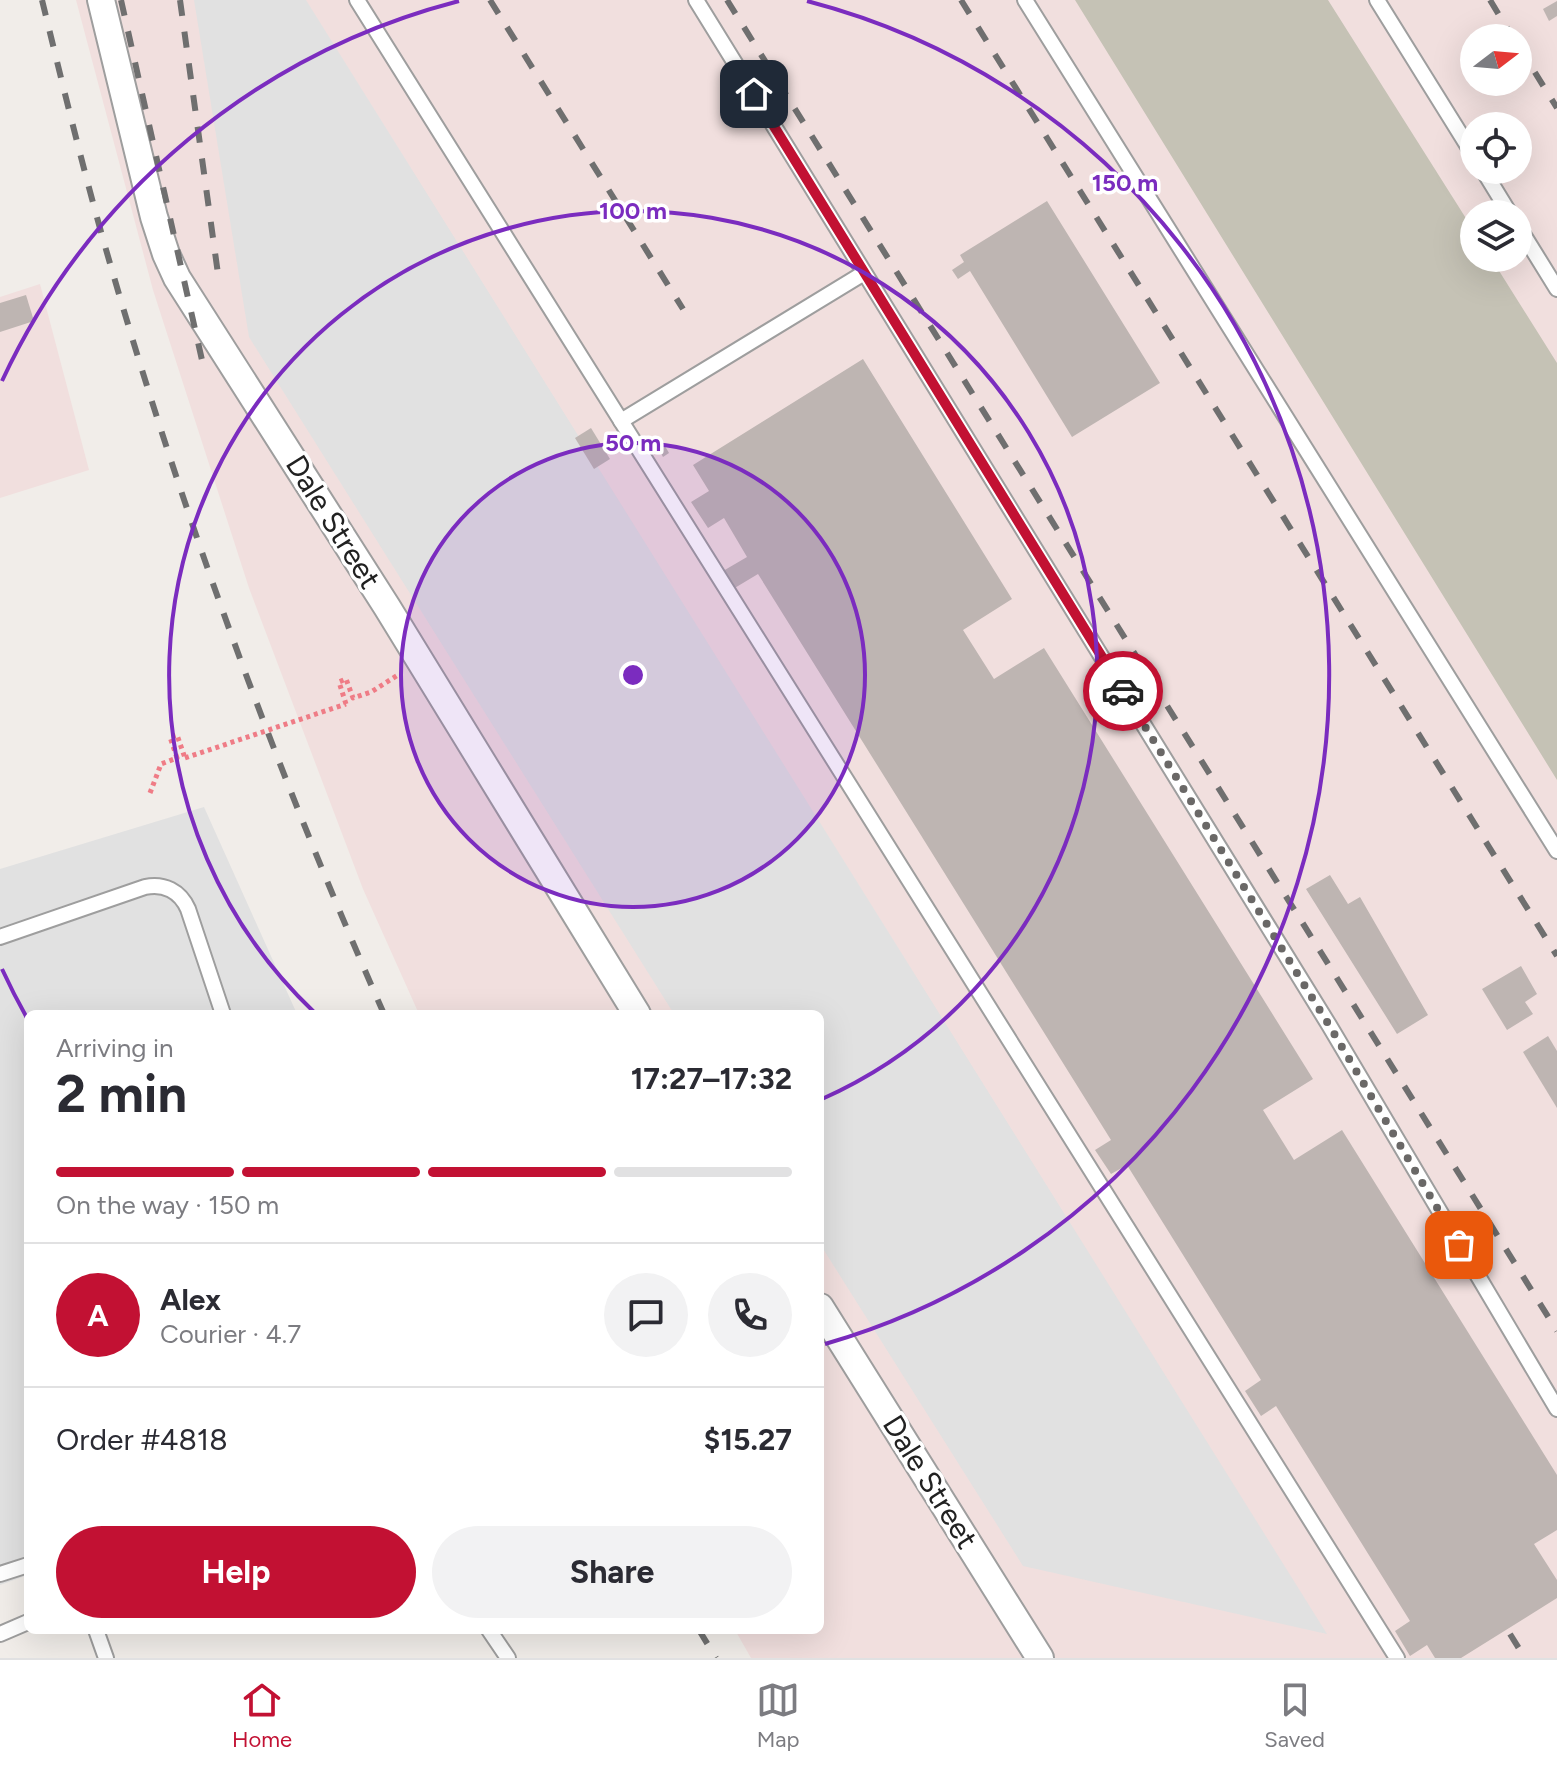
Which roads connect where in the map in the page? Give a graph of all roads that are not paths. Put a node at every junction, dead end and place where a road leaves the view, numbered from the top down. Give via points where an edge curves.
1 (101, 0) edge
2 (357, 0) edge
3 (696, 0) edge
4 (1025, 0) edge
5 (1377, 0) edge
6 (1460, 133) edge
7 (1532, 249) edge
8 (864, 273) junction
9 (1557, 289) edge
10 (621, 421) junction
11 (1557, 851) edge
12 (0, 937) edge
13 (222, 1010) edge
14 (635, 1010) edge
15 (824, 1313) edge
16 (1557, 1409) edge
17 (24, 1566) edge
18 (0, 1574) edge
19 (24, 1624) edge
20 (0, 1634) edge
21 (97, 1634) edge
22 (492, 1634) edge
23 (106, 1658) edge
24 (508, 1658) edge
25 (1040, 1658) edge
26 (1397, 1658) edge

1 - 14 street, Dale Street via 154,217 177,278
2 - 10 lane
3 - 8 lane
4 - 11 lane
5 - 6 lane
7 - 9 lane
8 - 10 lane
8 - 16 lane via 1329,1025
10 - 26 lane
12 - 13 lane via 145,887 167,888 188,909
15 - 25 street, Dale Street
17 - 18 lane
19 - 20 lane
21 - 23 lane
22 - 24 lane

